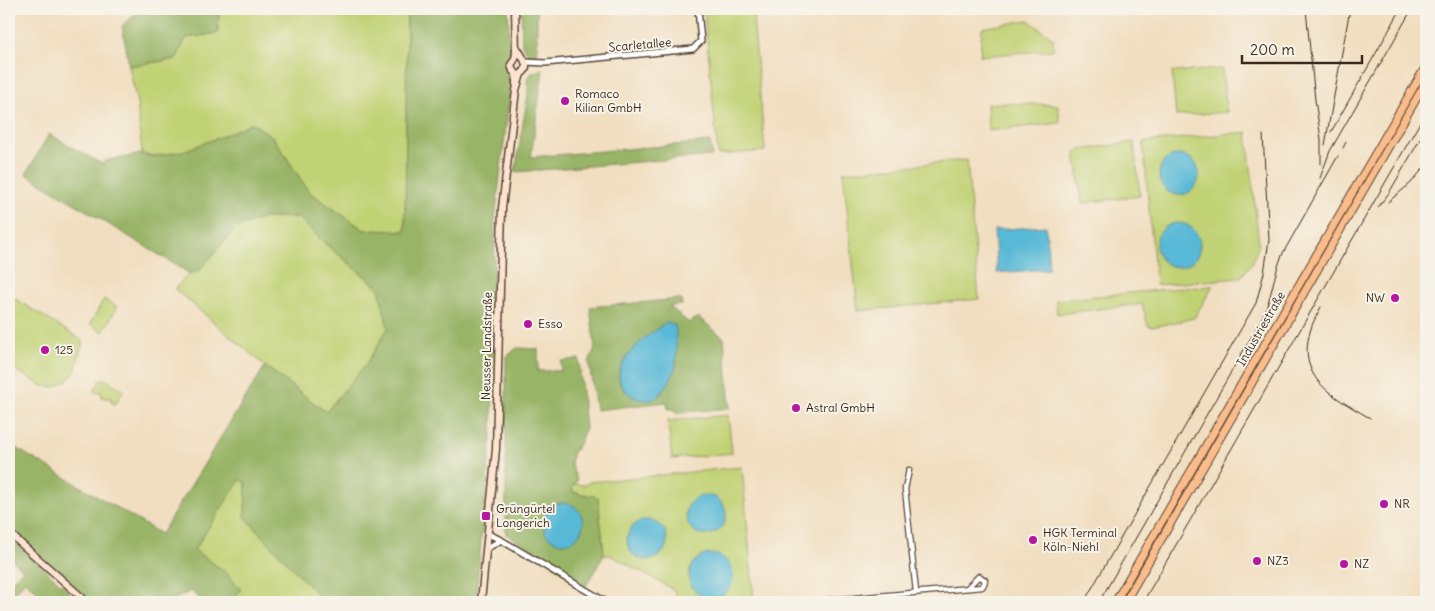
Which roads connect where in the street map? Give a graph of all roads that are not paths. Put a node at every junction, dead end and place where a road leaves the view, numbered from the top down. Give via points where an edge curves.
1 (515, 9) edge
2 (698, 9) edge
3 (516, 46) junction
4 (515, 59) junction
5 (525, 62) junction
6 (1426, 66) edge
7 (518, 73) junction
8 (1426, 82) edge
9 (909, 470) dead end
10 (488, 525) junction
11 (9, 533) edge
12 (488, 534) junction
13 (501, 540) junction
14 (486, 549) junction
15 (967, 588) dead end
16 (916, 592) junction
17 (87, 602) edge
18 (481, 602) edge
19 (606, 602) edge
20 (807, 602) edge
21 (1115, 602) edge
22 (1125, 602) edge

1 - 3 main road, Neusser Landstraße
2 - 5 street, Scarletallee via 701,41 693,49 545,63
3 - 4 main road, Neusser Landstraße
3 - 5 main road, Neusser Landstraße
4 - 5 main road
4 - 7 main road, Neusser Landstraße via 511,68
5 - 7 main road via 525,71
6 - 21 highway, Industriestraße
7 - 10 main road, Neusser Landstraße via 502,208 498,412
8 - 22 highway, Industriestraße
9 - 16 street via 905,489
10 - 12 main road, Neusser Landstraße
10 - 13 street
11 - 17 main road
12 - 13 street
12 - 14 main road, Neusser Landstraße
13 - 14 street
13 - 19 street
14 - 18 main road, Neusser Landstraße
15 - 16 street
16 - 20 street

